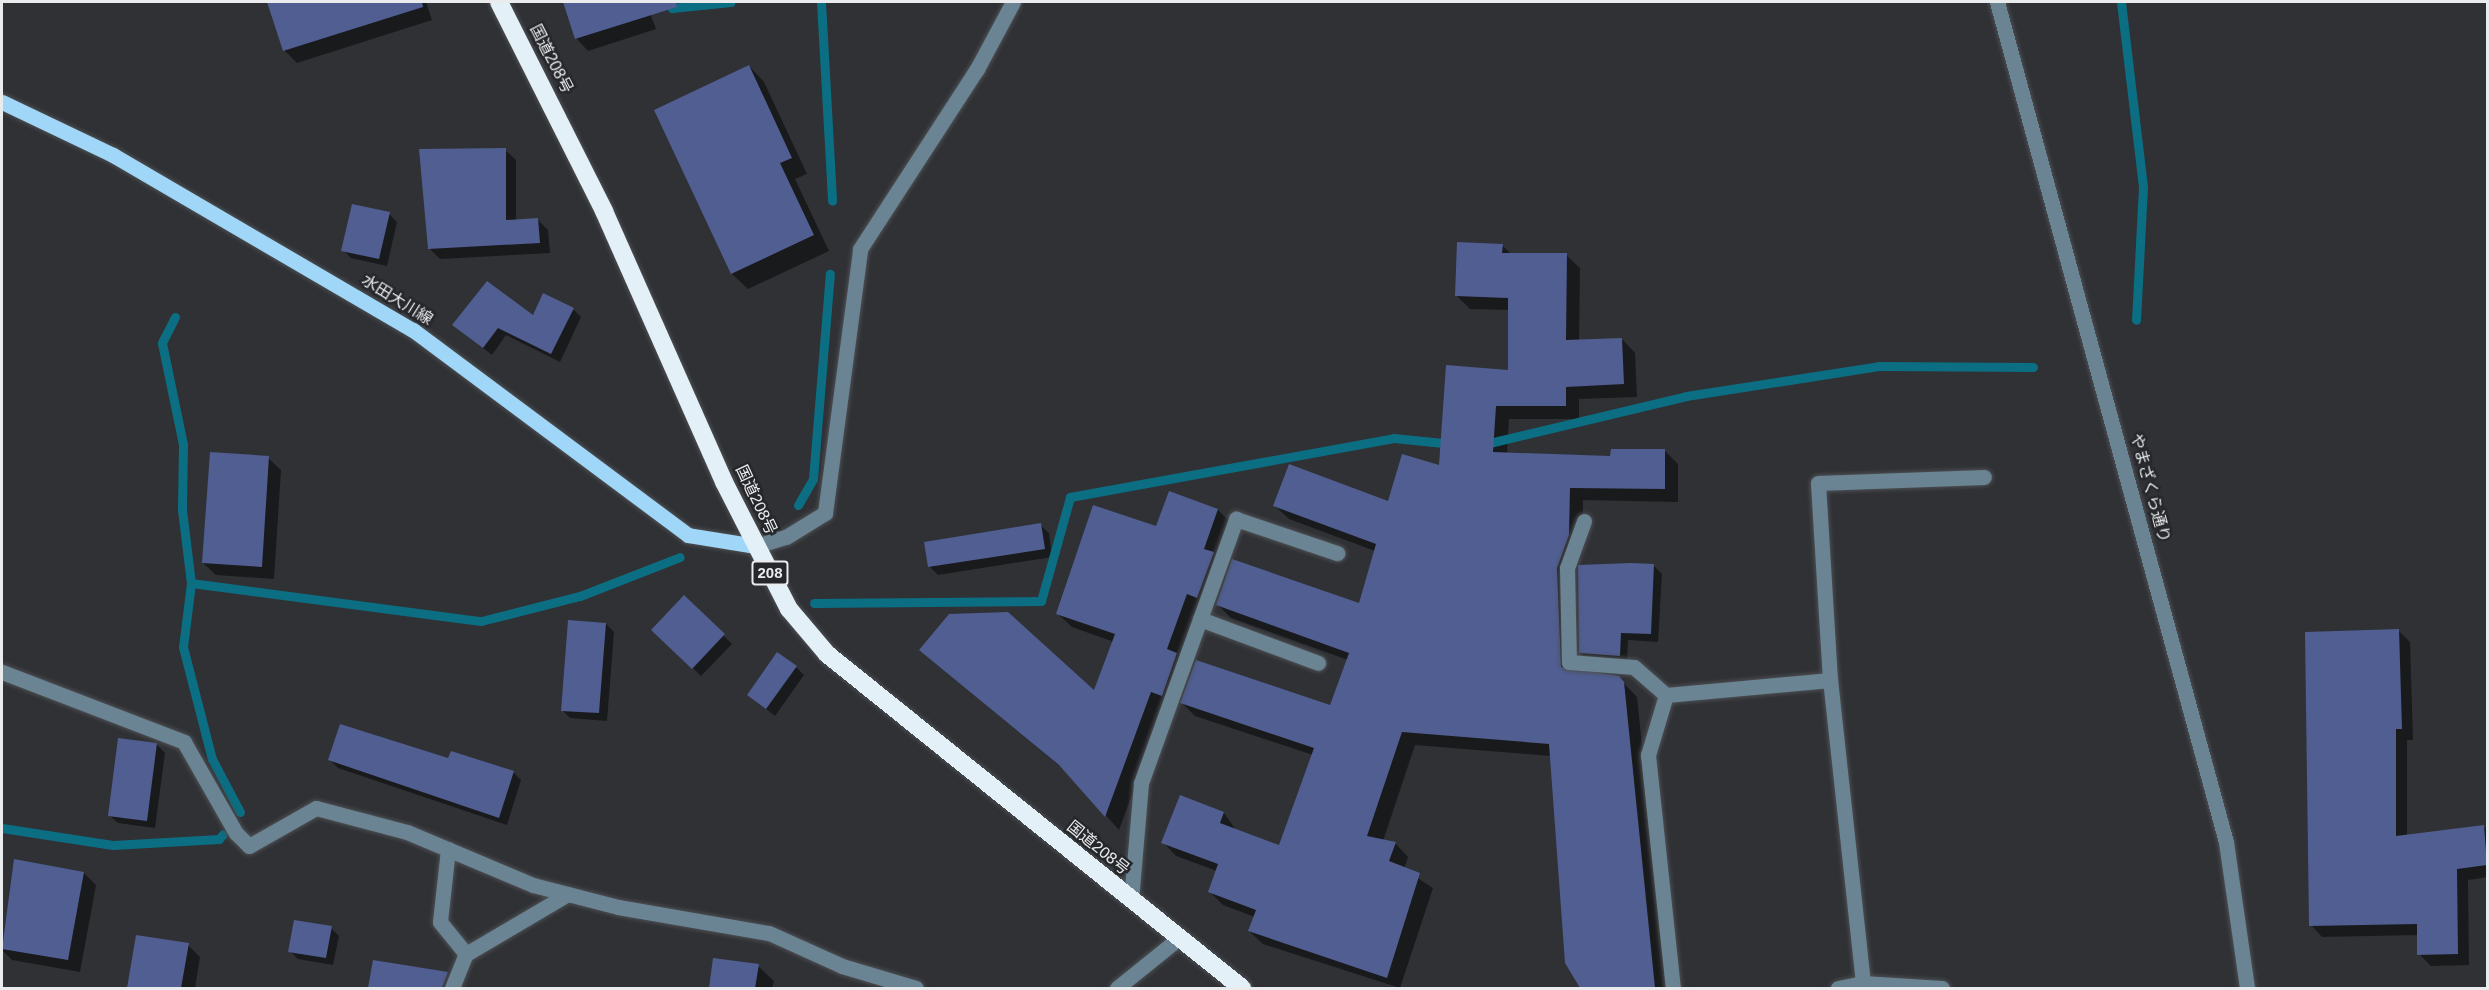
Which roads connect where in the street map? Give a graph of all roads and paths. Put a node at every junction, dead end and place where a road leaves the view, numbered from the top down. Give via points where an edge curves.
1 (499, 2) edge
2 (1013, 2) edge
3 (1997, 2) edge
4 (2, 102) edge
5 (1984, 477) dead end
6 (1584, 521) dead end
7 (756, 546) junction
8 (1337, 553) dead end
9 (1200, 619) junction
10 (1318, 663) dead end
11 (2, 672) edge
12 (1830, 680) junction
13 (1666, 695) junction
14 (448, 849) junction
15 (568, 894) junction
16 (1131, 900) junction
17 (1179, 938) junction
18 (466, 954) junction
19 (1863, 983) junction
20 (452, 988) edge
21 (916, 988) edge
22 (1117, 988) edge
23 (1242, 988) edge
24 (1672, 988) edge
25 (1838, 988) edge
26 (1942, 988) edge
27 (2247, 988) edge

1 - 7 highway, 国道208号 / 208 via 604,211
2 - 7 street via 977,69 860,249 825,513 786,537
3 - 27 street, やまざくら通り via 2226,842
4 - 7 main road, 水田大川線 via 112,155 413,330 688,535
5 - 12 street via 1818,483
6 - 13 street via 1567,568 1569,662 1634,667
7 - 16 highway, 国道208号 / 208 via 789,609 826,654
8 - 9 street via 1236,519
9 - 10 street
9 - 16 street via 1141,783
11 - 14 street via 184,742 236,833 249,846 316,808 407,832
12 - 13 street
12 - 19 street
13 - 24 street via 1648,755
14 - 15 street
14 - 18 street via 440,922
15 - 18 street
15 - 21 street via 769,933 842,966
16 - 17 highway, 国道208号 / 208
17 - 22 street
17 - 23 highway, 国道208号 / 208
18 - 20 street
19 - 25 street
19 - 26 street

